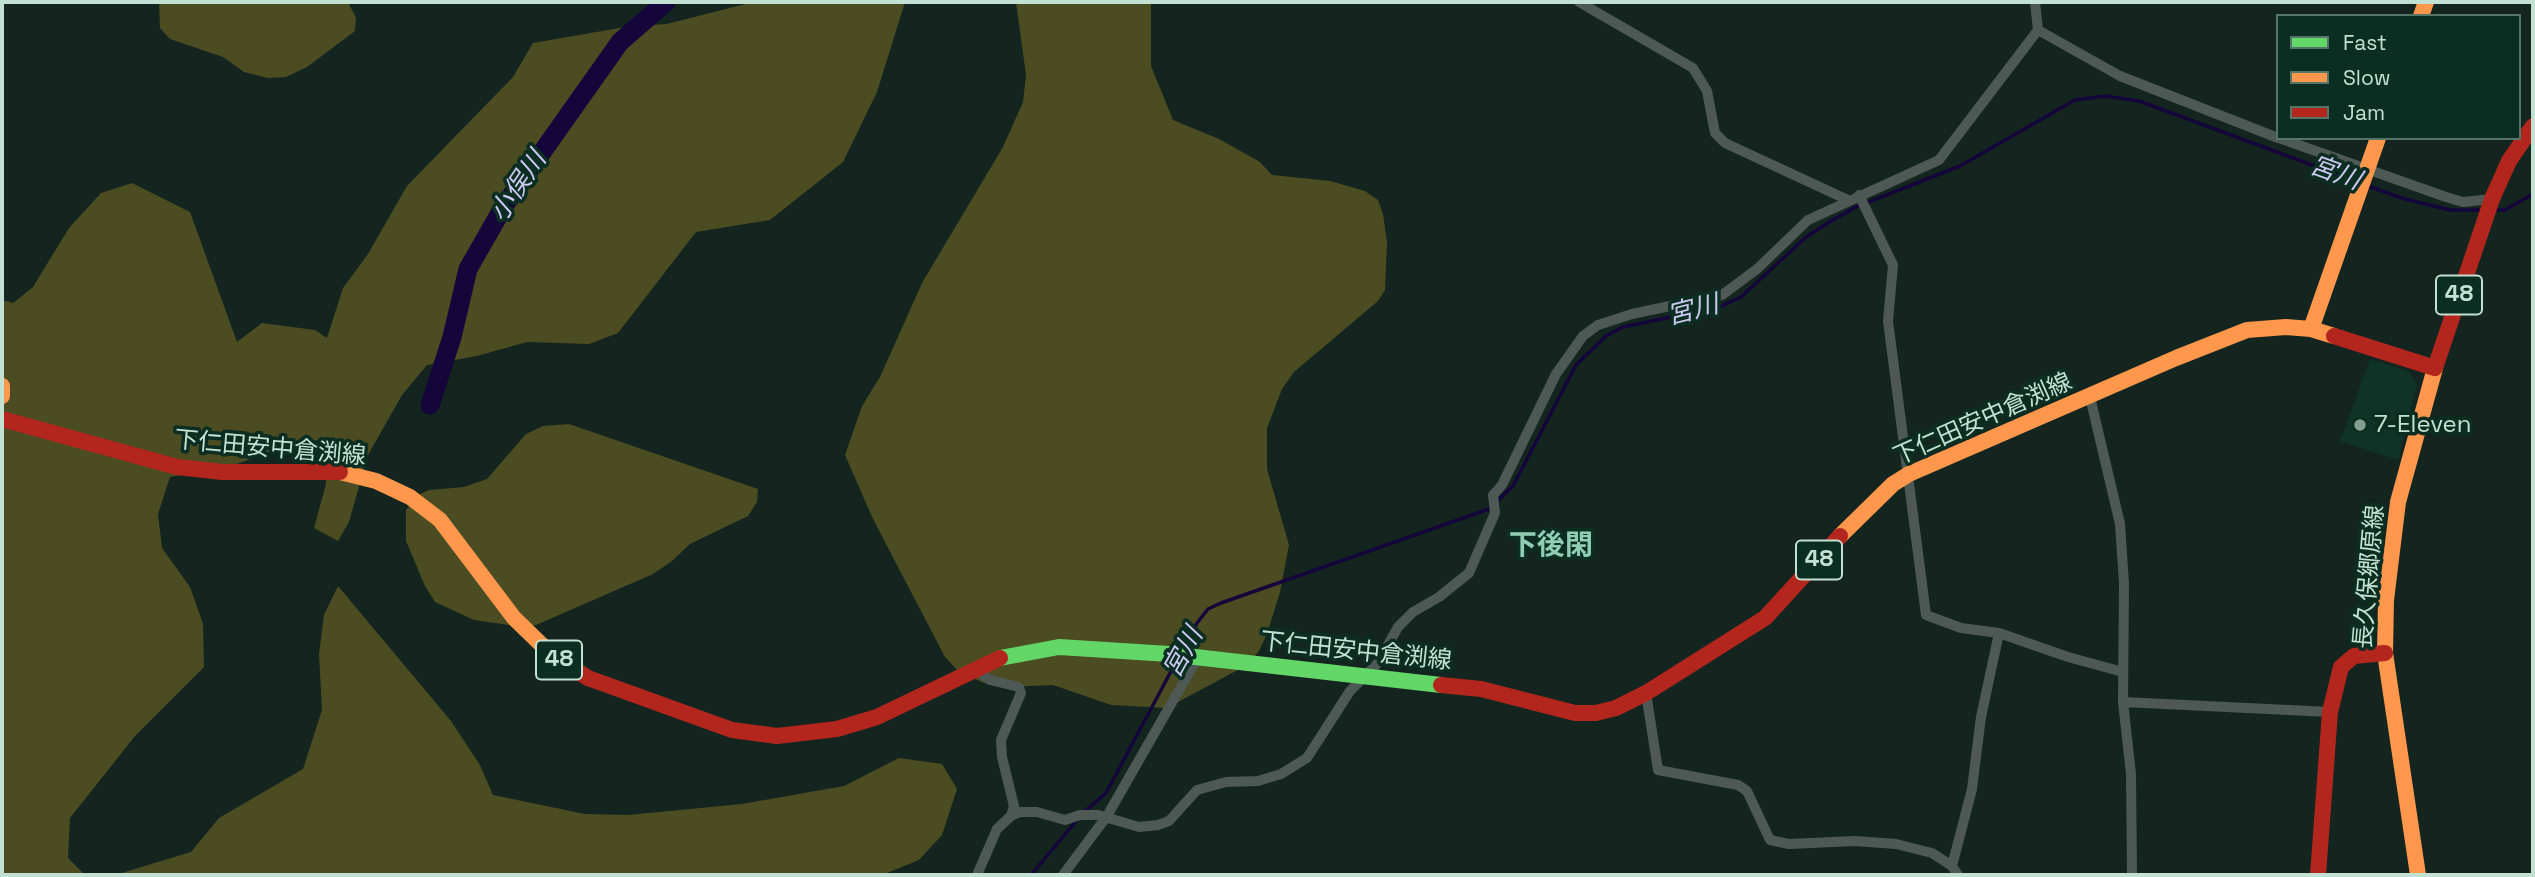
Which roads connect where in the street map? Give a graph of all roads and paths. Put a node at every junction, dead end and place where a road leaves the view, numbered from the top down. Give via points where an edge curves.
1 (1579, 2) edge
2 (2035, 2) edge
3 (2038, 30) junction
4 (2533, 126) edge
5 (2276, 137) edge
6 (2283, 140) edge
7 (2377, 140) edge
8 (2366, 174) junction
9 (1859, 195) junction
10 (1848, 200) junction
11 (2491, 201) junction
12 (2311, 329) junction
13 (2435, 368) junction
14 (2, 386) edge
15 (2, 396) edge
16 (2090, 397) junction
17 (2, 419) edge
18 (1909, 474) junction
19 (1999, 633) junction
20 (2385, 653) junction
21 (1194, 657) junction
22 (977, 670) junction
23 (2123, 672) junction
24 (1366, 676) junction
25 (1646, 693) junction
26 (2123, 702) junction
27 (2330, 712) junction
28 (1011, 816) junction
29 (1102, 816) junction
30 (1955, 871) edge
31 (977, 875) edge
32 (1062, 875) edge
33 (2132, 875) edge
34 (2318, 875) edge
35 (2418, 875) edge

1 - 10 street via 1693,68 1707,91 1715,133 1726,143
2 - 3 street
3 - 5 street via 2120,76
3 - 9 street via 1939,160
4 - 11 main road, 48 via 2509,161
6 - 8 street
7 - 8 main road
8 - 11 street via 2463,201
8 - 12 main road
9 - 10 street
9 - 18 street via 1893,265 1888,321
10 - 24 street via 1808,220 1722,295 1632,314 1598,325 1583,336 1556,374 1494,499 1495,513 1469,573 1413,612 1389,638 1378,663
11 - 13 main road, 48
12 - 13 main road, 下仁田安中倉渕線 / 48
12 - 16 main road, 下仁田安中倉渕線 / 48 via 2247,330
13 - 20 main road, 長久保郷原線 via 2398,502
14 - 15 main road
16 - 18 main road, 下仁田安中倉渕線 / 48
16 - 23 street via 2120,524
17 - 22 main road, 下仁田安中倉渕線 / 48 via 177,467 222,472 338,472 376,481 410,497 440,520 514,618 551,654 588,678 732,730 777,736 837,729 877,718
18 - 19 street via 1926,615 1961,628
18 - 25 main road, 下仁田安中倉渕線 / 48 via 1835,541 1765,618
19 - 23 street
19 - 30 street
20 - 27 main road via 2346,661
20 - 35 main road, 長久保郷原線
21 - 22 main road, 下仁田安中倉渕線 / 48 via 1040,648 999,658
21 - 24 main road, 下仁田安中倉渕線 / 48
21 - 29 street
22 - 28 street via 990,680 1021,689 1001,740 1014,797
23 - 26 street
24 - 25 main road, 下仁田安中倉渕線 / 48 via 1481,689 1574,713 1616,708
24 - 29 street via 1350,691 1307,758 1281,774 1197,790 1169,821 1158,825 1139,827
25 - 30 street via 1658,770 1738,785 1747,791 1770,840 1789,845 1896,844 1932,853
26 - 27 street
26 - 33 street via 2131,774
27 - 34 main road
28 - 29 street via 1037,813 1065,820
28 - 31 street via 997,829
29 - 32 street

